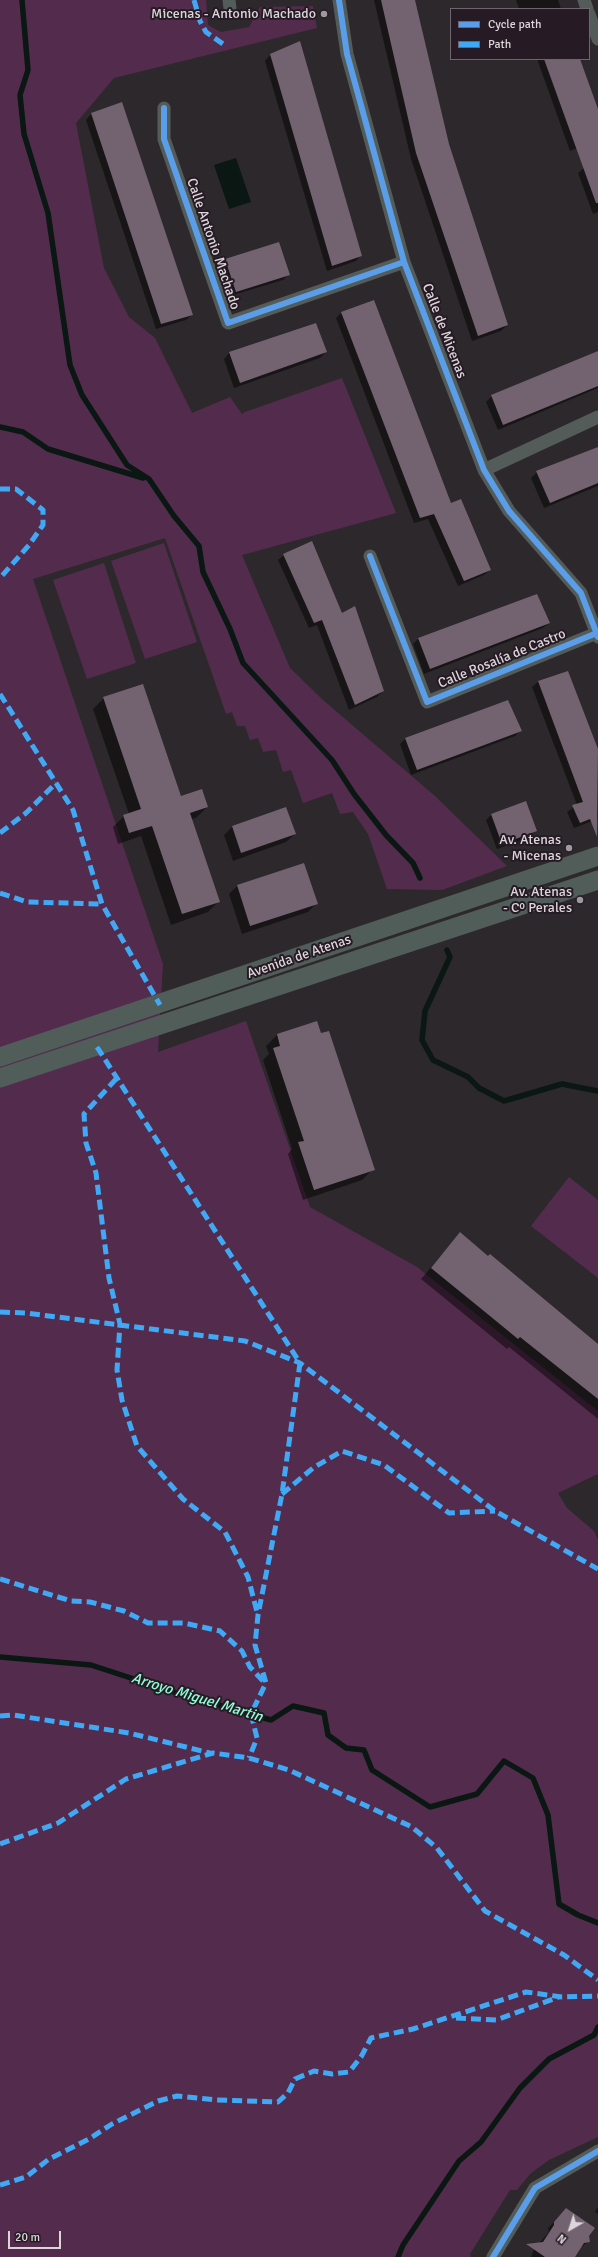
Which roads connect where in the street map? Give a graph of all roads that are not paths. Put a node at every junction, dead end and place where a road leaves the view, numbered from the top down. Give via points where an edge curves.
1 (338, 0) edge
2 (590, 17) edge
3 (598, 39) edge
4 (164, 108) dead end
5 (404, 262) junction
6 (598, 417) edge
7 (484, 470) junction
8 (370, 556) dead end
9 (597, 635) edge
10 (598, 856) edge
11 (598, 880) edge
12 (0, 1057) edge
13 (0, 1078) edge
14 (598, 2151) edge
15 (493, 2257) edge

1 - 5 street, Calle de Micenas via 347,54
2 - 3 street
4 - 5 street, Calle Antonio Machado via 164,139 228,324
5 - 7 street, Calle de Micenas
6 - 7 street
7 - 9 street, Calle de Micenas via 509,511 581,593
8 - 9 street, Calle Rosalía de Castro via 427,702
10 - 12 main road, Avenida de Atenas
11 - 13 main road, Avenida de Atenas
14 - 15 street via 535,2188

